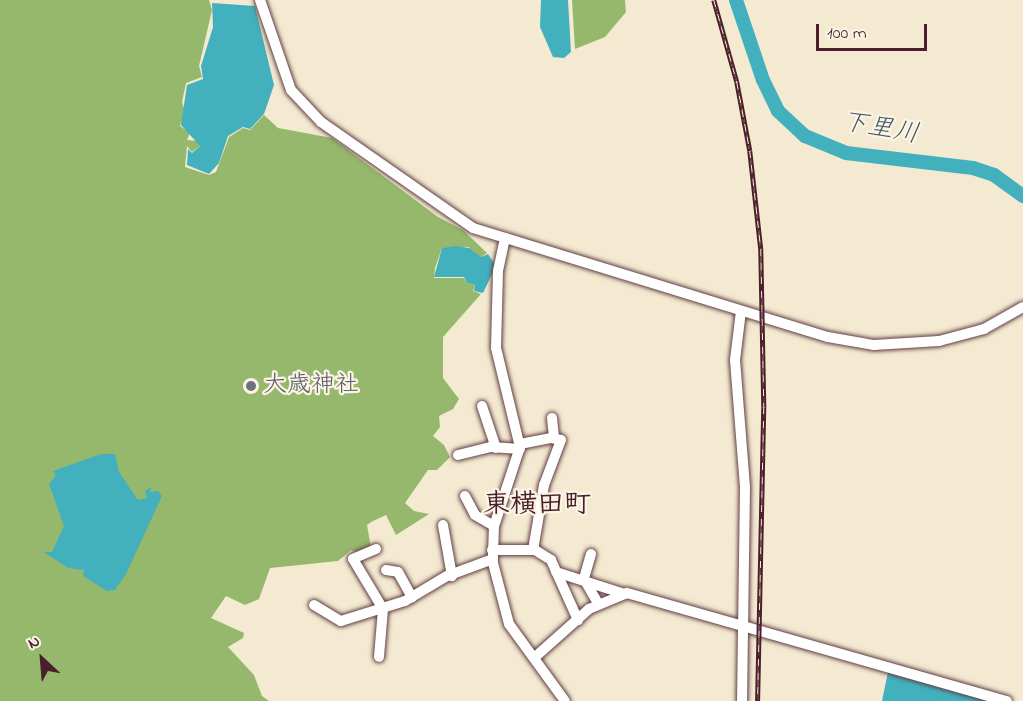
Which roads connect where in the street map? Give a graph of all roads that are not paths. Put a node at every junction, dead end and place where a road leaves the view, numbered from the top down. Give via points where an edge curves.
1 (261, 0) edge
2 (505, 238) junction
3 (1023, 307) edge
4 (741, 311) junction
5 (482, 406) dead end
6 (552, 418) dead end
7 (554, 438) junction
8 (520, 447) junction
9 (496, 448) junction
10 (458, 455) dead end
11 (465, 496) dead end
12 (443, 525) dead end
13 (494, 526) junction
14 (376, 549) dead end
15 (533, 550) junction
16 (591, 554) dead end
17 (493, 555) junction
18 (386, 570) dead end
19 (556, 572) junction
20 (452, 576) junction
21 (585, 579) junction
22 (625, 594) junction
23 (412, 597) junction
24 (598, 603) junction
25 (314, 605) dead end
26 (383, 609) junction
27 (578, 620) junction
28 (743, 625) junction
29 (379, 657) dead end
30 (534, 658) junction
31 (565, 701) edge
32 (742, 701) edge
33 (1007, 701) edge

1 - 2 street via 291,90 321,122 442,210 473,228
2 - 4 street
2 - 8 street via 498,271 496,348
3 - 4 street via 984,329 939,341 899,345 828,337
4 - 28 street via 735,360 744,443
5 - 9 street
6 - 7 street
7 - 8 street
7 - 15 street via 561,440 561,444 548,470
8 - 9 street
8 - 13 street
9 - 10 street
11 - 13 street via 475,515
12 - 20 street
13 - 17 street
14 - 26 street via 353,559
15 - 17 street
15 - 19 street via 551,560
16 - 21 street
17 - 20 street
17 - 30 street via 509,624
18 - 23 street via 398,572
19 - 21 street
19 - 27 street
20 - 23 street
21 - 22 street
21 - 24 street
22 - 24 street
22 - 28 street
23 - 26 street
24 - 27 street
25 - 26 street via 341,621
26 - 29 street
27 - 30 street
28 - 32 street
28 - 33 street
30 - 31 street

